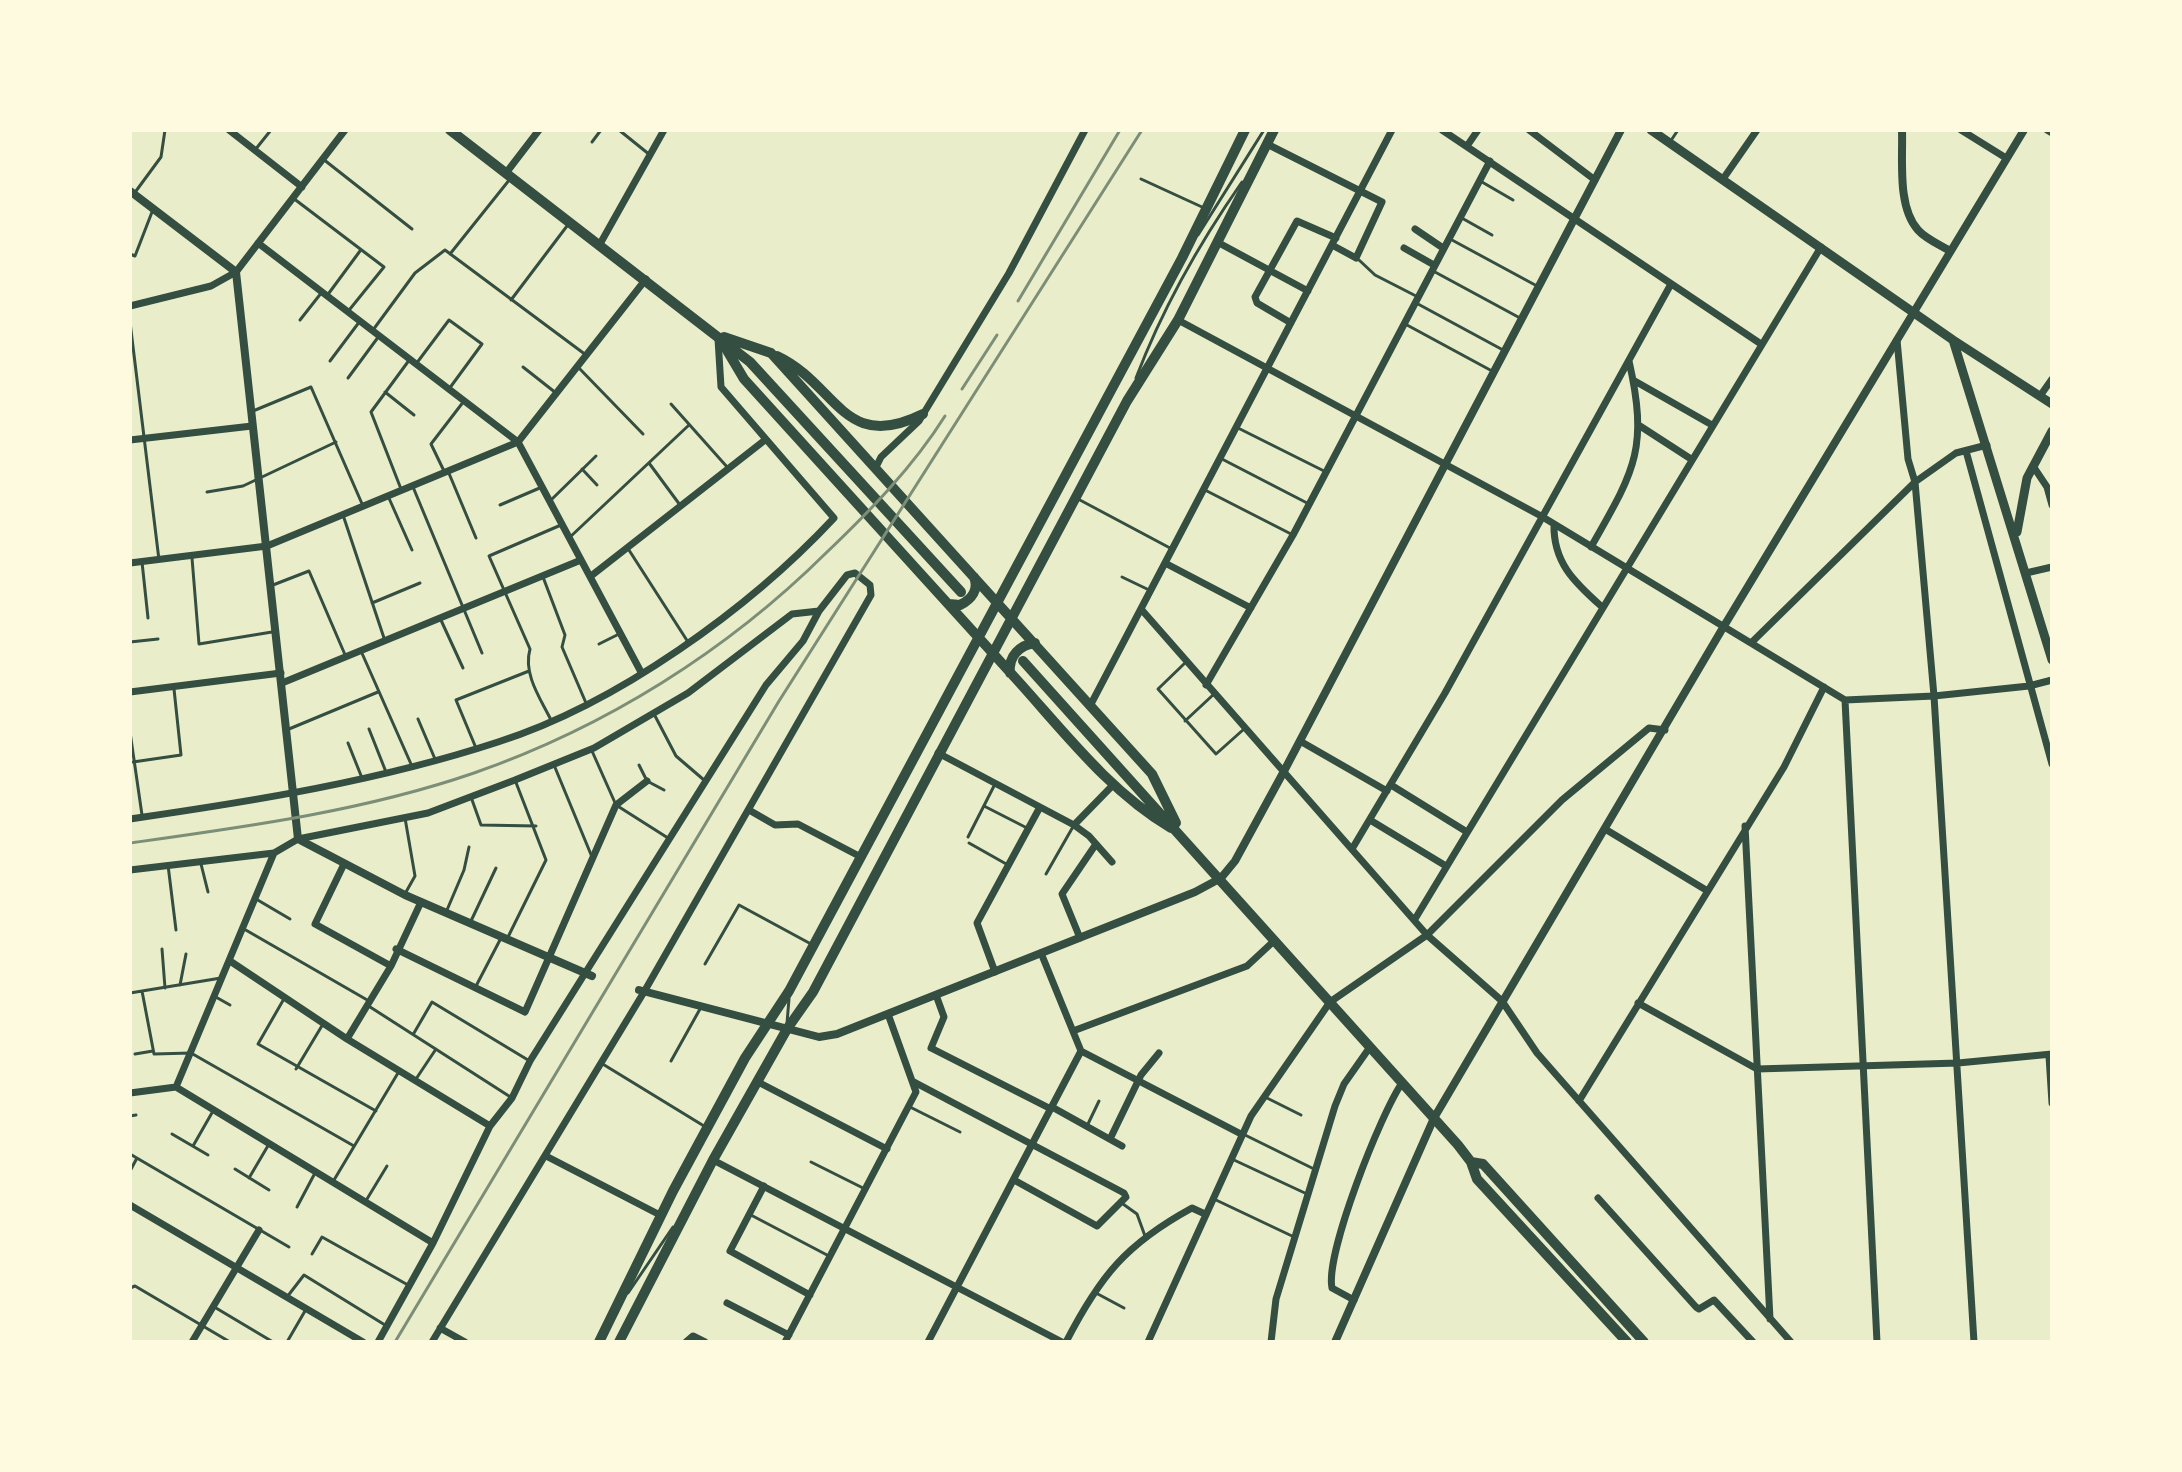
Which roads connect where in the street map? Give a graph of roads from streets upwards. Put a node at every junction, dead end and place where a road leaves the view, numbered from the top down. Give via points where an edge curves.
1 (229, 130) edge
2 (345, 130) edge
3 (450, 130) edge
4 (539, 130) edge
5 (664, 130) edge
6 (1245, 130) edge
7 (1274, 130) edge
8 (1392, 130) edge
9 (1442, 130) edge
10 (1478, 130) edge
11 (1529, 130) edge
12 (1621, 130) edge
13 (1651, 130) edge
14 (1757, 130) edge
15 (1902, 130) edge
16 (1961, 130) edge
17 (2024, 130) edge
18 (1081, 132) edge
19 (1267, 144) junction
20 (1467, 146) junction
21 (2006, 158) junction
22 (1490, 161) junction
23 (509, 175) junction
24 (1723, 179) junction
25 (1595, 180) junction
26 (302, 187) junction
27 (1361, 190) junction
28 (132, 193) edge
29 (1575, 218) junction
30 (1415, 229) dead end
31 (1334, 242) junction
32 (258, 243) junction
33 (1219, 243) junction
34 (600, 244) junction
35 (1821, 247) junction
36 (1404, 248) dead end
37 (1443, 248) junction
38 (1950, 251) junction
39 (1433, 268) junction
40 (1269, 270) junction
41 (236, 272) junction
42 (646, 279) junction
43 (1671, 284) junction
44 (1308, 291) junction
45 (130, 306) edge
46 (1912, 311) junction
47 (1178, 320) junction
48 (1291, 323) junction
49 (718, 335) junction
50 (1897, 336) junction
51 (1953, 340) junction
52 (1761, 344) junction
53 (771, 353) junction
54 (1629, 360) junction
55 (1268, 368) junction
56 (2052, 379) edge
57 (1633, 380) junction
58 (2040, 396) junction
59 (2052, 404) edge
60 (923, 414) junction
61 (1356, 414) junction
62 (1712, 425) junction
63 (252, 426) junction
64 (1640, 426) junction
65 (2052, 431) edge
66 (130, 440) edge
67 (765, 440) junction
68 (518, 442) junction
69 (1987, 445) junction
70 (1966, 451) junction
71 (1691, 459) junction
72 (1447, 463) junction
73 (2033, 466) junction
74 (876, 467) junction
75 (1915, 482) junction
76 (2052, 505) edge
77 (1541, 516) junction
78 (1554, 524) junction
79 (2017, 539) junction
80 (267, 546) junction
81 (1591, 547) junction
82 (581, 560) junction
83 (130, 563) edge
84 (1165, 563) junction
85 (1625, 567) junction
86 (2052, 567) edge
87 (2026, 573) junction
88 (591, 576) junction
89 (974, 576) junction
90 (961, 592) dead end
91 (998, 601) junction
92 (947, 603) junction
93 (1601, 606) junction
94 (1251, 608) junction
95 (1141, 609) junction
96 (819, 611) junction
97 (1011, 616) junction
98 (1724, 626) junction
99 (978, 639) junction
100 (1035, 643) junction
101 (1751, 643) junction
102 (991, 653) junction
103 (2052, 660) edge
104 (1023, 661) dead end
105 (641, 672) junction
106 (281, 673) junction
107 (1010, 673) junction
108 (2052, 680) edge
109 (282, 683) junction
110 (1206, 685) junction
111 (2029, 686) junction
112 (1824, 687) junction
113 (130, 692) edge
114 (1934, 696) junction
115 (1845, 700) junction
116 (1091, 704) junction
117 (1665, 730) junction
118 (1300, 741) junction
119 (938, 753) junction
120 (2052, 764) edge
121 (1283, 773) junction
122 (647, 781) road end
123 (1113, 785) junction
124 (1389, 788) junction
125 (294, 795) junction
126 (1040, 807) junction
127 (749, 810) junction
128 (130, 819) edge
129 (1370, 820) junction
130 (1074, 825) junction
131 (1745, 826) junction
132 (1605, 829) junction
133 (1467, 832) junction
134 (1180, 833) junction
135 (298, 839) junction
136 (1096, 844) junction
137 (1352, 849) junction
138 (274, 853) junction
139 (859, 856) junction
140 (1112, 862) dead end
141 (344, 864) junction
142 (1446, 866) junction
143 (130, 870) edge
144 (1221, 878) junction
145 (1706, 890) junction
146 (421, 902) junction
147 (1415, 919) junction
148 (1427, 935) junction
149 (1080, 938) junction
150 (1275, 940) junction
151 (396, 949) junction
152 (1041, 953) junction
153 (550, 960) junction
154 (230, 961) junction
155 (391, 966) junction
156 (995, 972) junction
157 (588, 975) junction
158 (641, 991) junction
159 (936, 995) junction
160 (1502, 1001) junction
161 (1330, 1002) junction
162 (1638, 1003) junction
163 (888, 1014) junction
164 (768, 1024) junction
165 (787, 1029) junction
166 (1073, 1031) junction
167 (347, 1039) junction
168 (1370, 1047) junction
169 (1081, 1051) junction
170 (1159, 1053) dead end
171 (2050, 1055) edge
172 (1958, 1063) junction
173 (1863, 1068) junction
174 (1758, 1069) junction
175 (1138, 1081) junction
176 (758, 1082) junction
177 (914, 1082) junction
178 (1402, 1083) junction
179 (176, 1087) junction
180 (130, 1093) edge
181 (1579, 1101) junction
182 (2052, 1103) edge
183 (1051, 1108) junction
184 (1434, 1118) junction
185 (490, 1126) junction
186 (1241, 1134) junction
187 (1110, 1139) junction
188 (1033, 1144) junction
189 (1122, 1146) dead end
190 (887, 1149) junction
191 (546, 1156) junction
192 (713, 1160) junction
193 (1471, 1162) junction
194 (1014, 1180) junction
195 (764, 1186) junction
196 (1598, 1198) dead end
197 (130, 1205) edge
198 (1205, 1214) junction
199 (660, 1215) junction
200 (845, 1229) junction
201 (259, 1230) road end
202 (433, 1243) junction
203 (236, 1267) junction
204 (957, 1288) junction
205 (810, 1295) junction
206 (1354, 1300) junction
207 (727, 1303) dead end
208 (1770, 1319) junction
209 (440, 1328) junction
210 (787, 1339) edge
211 (1788, 1339) edge
212 (192, 1342) edge
213 (363, 1342) edge
214 (378, 1342) edge
215 (432, 1342) edge
216 (465, 1342) edge
217 (599, 1342) edge
218 (619, 1342) edge
219 (686, 1342) edge
220 (705, 1342) edge
221 (928, 1342) edge
222 (1064, 1342) edge
223 (1148, 1342) edge
224 (1271, 1342) edge
225 (1335, 1342) edge
226 (1627, 1342) edge
227 (1644, 1342) edge
228 (1753, 1342) edge
229 (1777, 1342) edge
230 (1877, 1342) edge
231 (1974, 1342) edge

1 - 26 street
2 - 26 street
3 - 23 main road
4 - 23 street
5 - 34 street
6 - 91 main road
7 - 19 main road
8 - 27 street
9 - 20 street
10 - 20 street
11 - 25 street
12 - 25 street
13 - 24 main road
14 - 24 street
15 - 38 street via 1904,181 1913,223
16 - 21 street
17 - 21 street
18 - 60 street via 1009,273
19 - 27 street
19 - 33 main road
20 - 22 street
21 - 38 street
22 - 29 street
22 - 37 street
23 - 34 main road
24 - 35 main road
25 - 29 street
26 - 32 street
27 - 31 street
27 - 31 street via 1383,203 1356,258
28 - 41 street
29 - 43 street
29 - 72 street
30 - 37 street
31 - 40 street via 1297,221
31 - 44 street
32 - 41 street
32 - 68 street
33 - 40 street
33 - 47 main road
34 - 42 main road
35 - 46 main road
35 - 52 street
36 - 39 street
37 - 39 street
38 - 46 street
39 - 61 street
40 - 44 street
40 - 48 street via 1255,301
41 - 45 street via 211,286
41 - 63 street
42 - 49 main road
42 - 68 street
43 - 52 street
43 - 54 street
44 - 48 street
46 - 50 street
46 - 51 main road
47 - 55 street
47 - 97 main road via 1127,401
48 - 55 street
49 - 53 main road
49 - 67 street via 721,387
49 - 90 main road via 785,398
49 - 92 main road via 744,379
50 - 75 street via 1908,459
50 - 98 street
51 - 58 main road
51 - 69 main road
52 - 62 street
53 - 60 main road via 799,369 832,403 872,426 891,428
53 - 74 main road
54 - 57 street
54 - 77 street
55 - 61 street
55 - 84 street
56 - 58 street
57 - 62 street
57 - 64 street
58 - 59 main road
60 - 74 street
61 - 72 street
61 - 94 street
62 - 71 street
63 - 66 street
63 - 80 street
64 - 71 street
64 - 81 street via 1631,476
65 - 73 main road
67 - 88 street
67 - 105 street via 834,518 759,588
68 - 80 street
68 - 82 street
69 - 70 street
69 - 79 main road
70 - 75 street
70 - 111 street
71 - 85 street
72 - 77 street
72 - 118 street
73 - 76 street
73 - 79 main road via 2020,504
74 - 89 main road
75 - 101 street
75 - 114 street
77 - 78 street
77 - 124 street
78 - 81 street
78 - 93 street via 1560,562
79 - 87 main road
80 - 83 street
80 - 106 street
81 - 85 street
82 - 88 street
82 - 109 street
84 - 94 street
84 - 95 street
85 - 93 street
85 - 98 street
86 - 87 street
87 - 103 main road
88 - 105 street
89 - 91 main road
89 - 92 main road via 976,589 966,602
91 - 97 main road
91 - 99 main road
92 - 99 main road
93 - 133 street
94 - 110 street
95 - 110 street
95 - 116 street
96 - 127 street via 850,573 871,588
96 - 135 street via 792,614 688,693 591,749 405,818
96 - 157 street via 704,780
97 - 100 main road
97 - 102 main road
98 - 101 street
98 - 117 street
99 - 102 main road
99 - 139 main road
100 - 107 main road via 1014,655
100 - 116 main road
101 - 112 street
102 - 107 main road
102 - 119 main road
104 - 134 main road
105 - 125 street via 551,720 476,748
106 - 109 street
106 - 113 street
107 - 123 main road
108 - 111 street
109 - 125 street
110 - 121 street
111 - 114 street
111 - 120 street
112 - 115 street
112 - 131 street via 1784,767
114 - 115 street
114 - 172 street
115 - 173 street
116 - 134 main road via 1152,774
117 - 132 street
117 - 148 street via 1649,728 1562,800
118 - 121 street
118 - 124 street
119 - 126 street
119 - 165 main road via 813,992
121 - 137 street
121 - 144 street
122 - 153 street via 616,805
123 - 130 street
123 - 134 main road
124 - 129 street
124 - 133 street
125 - 128 street
125 - 135 street
126 - 130 street
126 - 156 street via 977,925
127 - 139 street via 775,825 798,824
127 - 158 street
129 - 137 street
129 - 142 street
130 - 136 street
131 - 145 street
131 - 174 street
132 - 145 street
132 - 160 street
133 - 142 street
134 - 144 main road
135 - 138 street
135 - 141 street
136 - 140 street
136 - 149 street via 1062,894
137 - 147 street
138 - 143 street
138 - 154 street
139 - 164 main road
141 - 146 street
141 - 155 street via 315,924
142 - 147 street
144 - 149 street
144 - 150 main road
145 - 162 street
146 - 151 street
146 - 153 street
147 - 148 street
148 - 160 street
148 - 161 street
149 - 152 street
150 - 161 main road
150 - 166 street via 1247,966
151 - 153 street via 525,1012
151 - 155 street
152 - 156 street
152 - 166 street
153 - 157 street
154 - 167 street
154 - 179 street
155 - 167 street
156 - 159 street
157 - 185 street
158 - 164 street
158 - 191 street
159 - 163 street
159 - 183 street via 944,1017 931,1048
160 - 181 street
160 - 184 street
161 - 168 main road
161 - 186 street
162 - 174 street
162 - 181 street
163 - 165 street via 819,1037
163 - 177 street
164 - 165 street
164 - 199 main road
165 - 176 main road
166 - 169 street
167 - 185 street
168 - 178 main road
168 - 224 street via 1343,1086 1276,1299
169 - 175 street
169 - 183 street
170 - 175 street
171 - 172 street
171 - 182 street
172 - 173 street
172 - 231 street
173 - 174 street
173 - 230 street
174 - 208 street
175 - 186 street
175 - 187 street
176 - 190 street
176 - 192 main road
177 - 188 street
177 - 190 street via 916,1092
178 - 184 main road
178 - 206 street via 1382,1116 1335,1258 1332,1288
179 - 180 street
179 - 202 street
181 - 208 street
183 - 187 street
183 - 188 street
184 - 193 main road
184 - 206 street
185 - 202 street
186 - 198 street
187 - 189 street
188 - 194 street
188 - 194 street via 1124,1193 1121,1203 1097,1226
190 - 200 street
191 - 199 street
191 - 209 street
192 - 195 street
192 - 218 main road
193 - 226 main road via 1477,1179
193 - 227 main road via 1483,1164
194 - 204 street
195 - 200 street
195 - 205 street via 731,1253
196 - 228 street via 1696,1307 1714,1300
197 - 203 street
198 - 222 street via 1192,1208 1145,1236 1092,1291
198 - 223 street
199 - 217 main road
200 - 204 street
200 - 205 street
201 - 203 street
202 - 214 street
203 - 212 street
203 - 213 street
204 - 221 street
204 - 222 street
205 - 210 street
206 - 225 street
207 - 210 street
208 - 211 street
209 - 215 street
209 - 216 street
211 - 229 street
219 - 220 street via 691,1336

